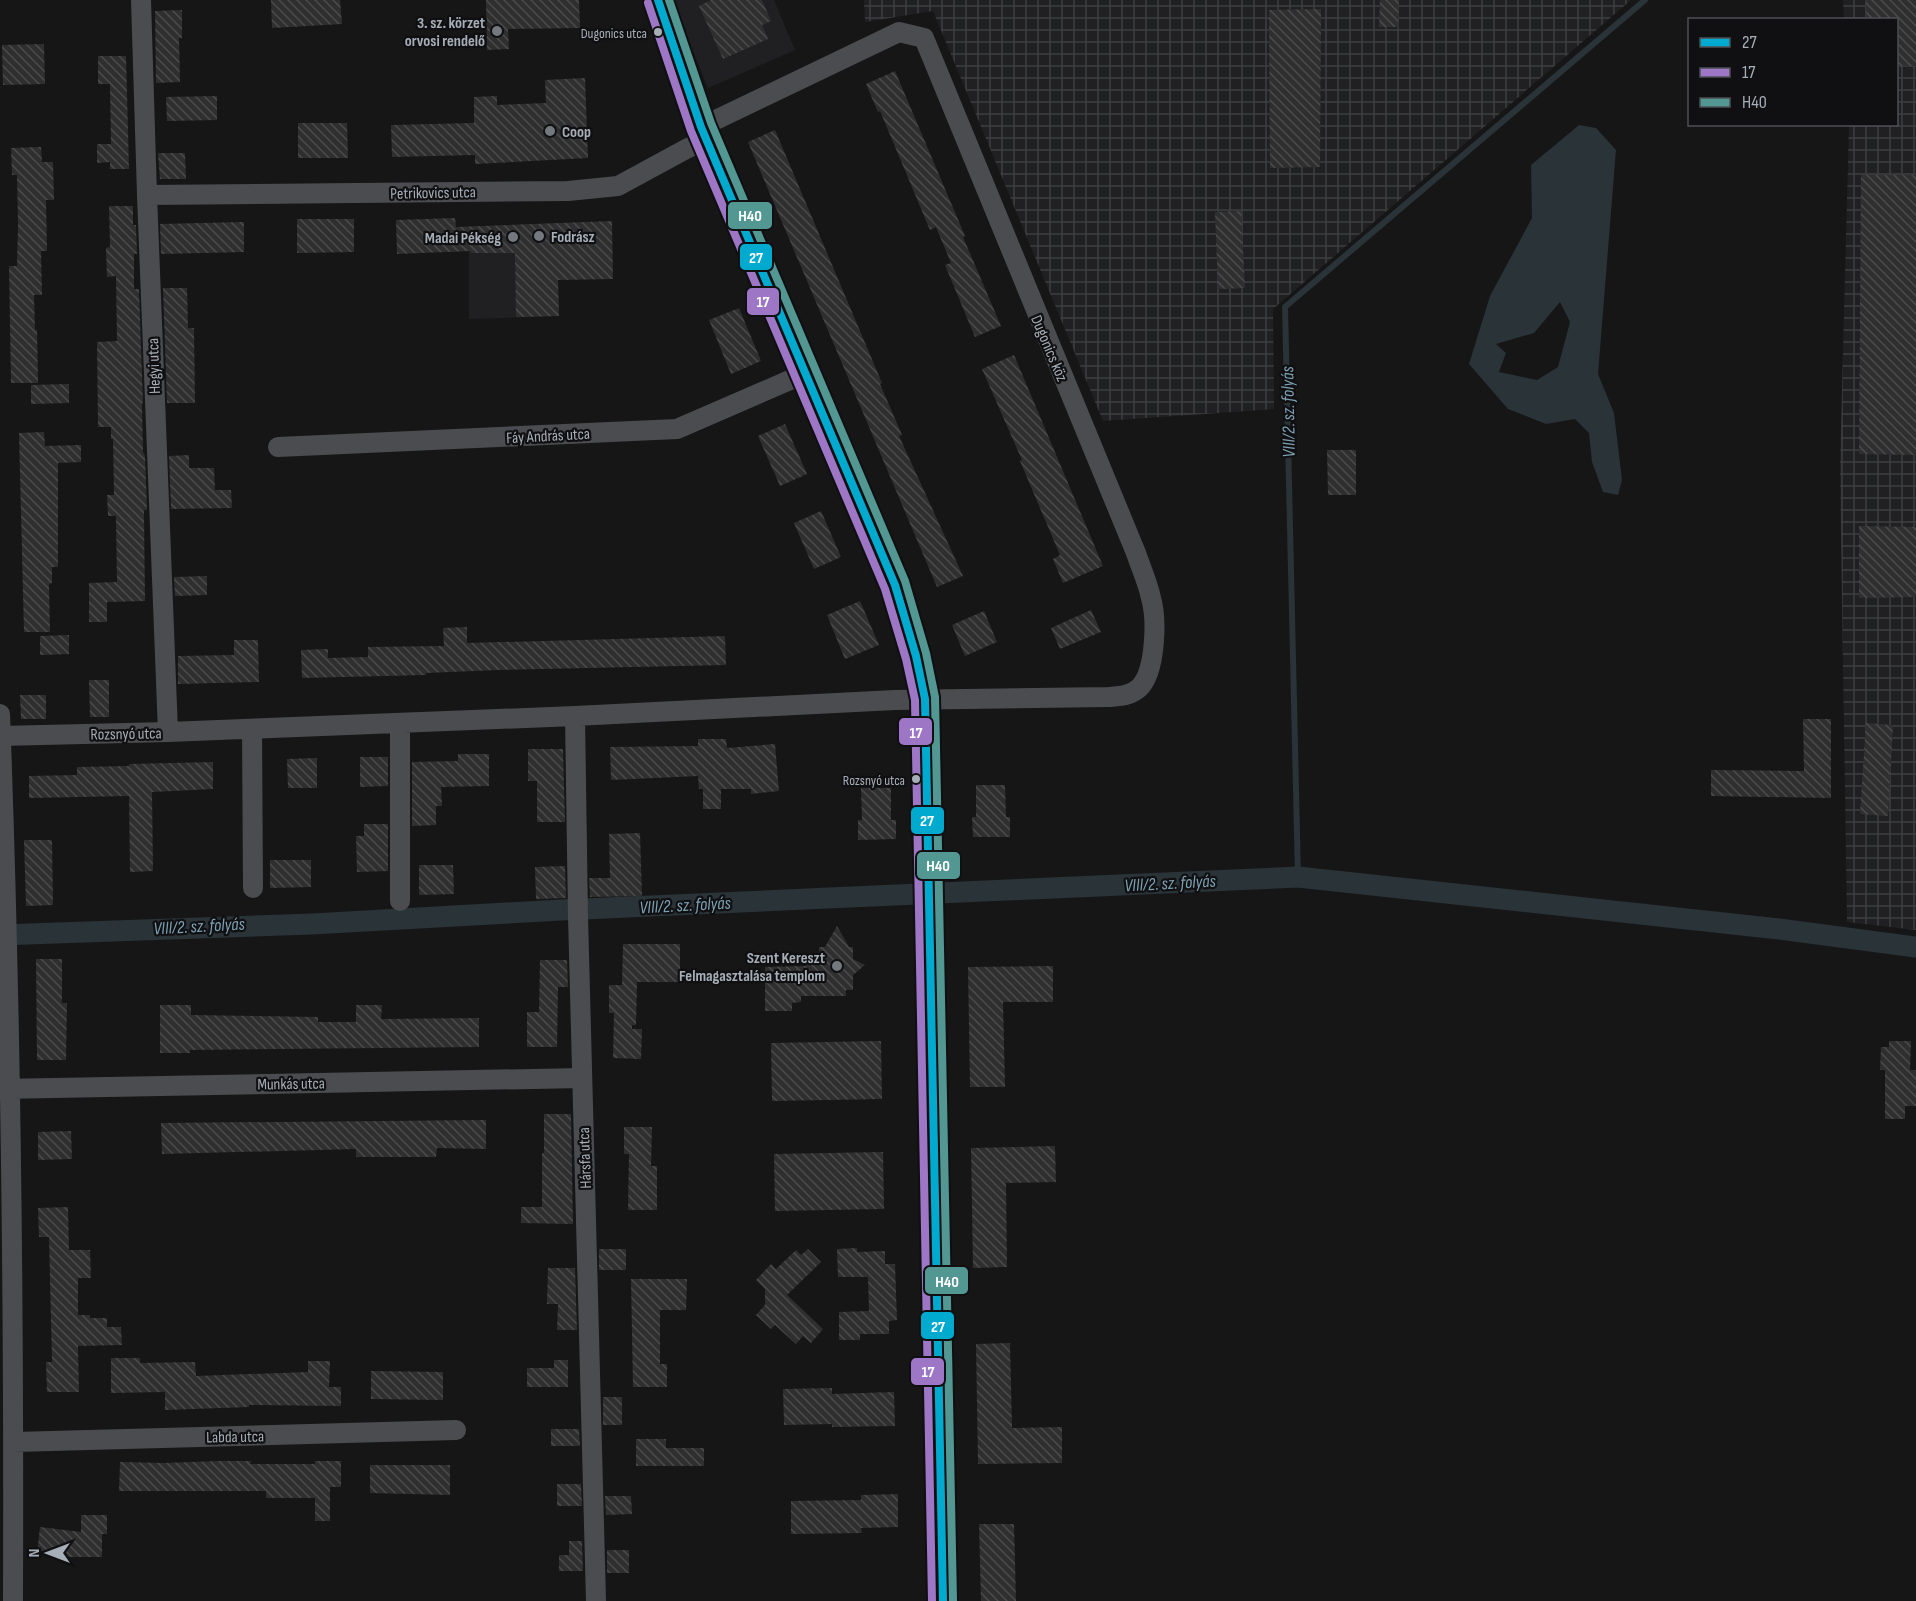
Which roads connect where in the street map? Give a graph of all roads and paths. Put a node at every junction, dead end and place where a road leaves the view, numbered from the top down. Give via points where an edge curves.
1 (141, 0) edge
2 (658, 0) edge
3 (704, 134) junction
4 (147, 195) junction
5 (806, 373) junction
6 (279, 447) dead end
7 (925, 699) junction
8 (0, 714) edge
9 (575, 716) junction
10 (400, 723) junction
11 (252, 729) junction
12 (168, 732) junction
13 (0, 736) edge
14 (253, 888) dead end
15 (400, 901) dead end
16 (582, 1078) junction
17 (4, 1088) edge
18 (456, 1431) dead end
19 (14, 1442) junction
20 (13, 1601) edge
21 (596, 1601) edge
22 (943, 1601) edge

1 - 4 street, Hegyi utca
2 - 3 street
3 - 4 street, Petrikovics utca via 688,148 618,186 568,191
3 - 5 street
3 - 7 street, Dugonics köz via 899,32 924,38 1136,553 1152,599 1154,619 1150,668 1137,689 1108,697
4 - 12 street, Hegyi utca
5 - 6 street, Fáy András utca via 677,429
5 - 7 street via 895,585
7 - 9 street, Rozsnyó utca
7 - 22 street
8 - 13 street
9 - 10 street, Rozsnyó utca
9 - 16 street, Hársfa utca
10 - 11 street, Rozsnyó utca
10 - 15 street
11 - 12 street, Rozsnyó utca
11 - 14 street
12 - 13 street, Rozsnyó utca
13 - 17 street via 7,932
16 - 17 street, Munkás utca
16 - 21 street, Hársfa utca
17 - 19 street
18 - 19 street, Labda utca
19 - 20 street

